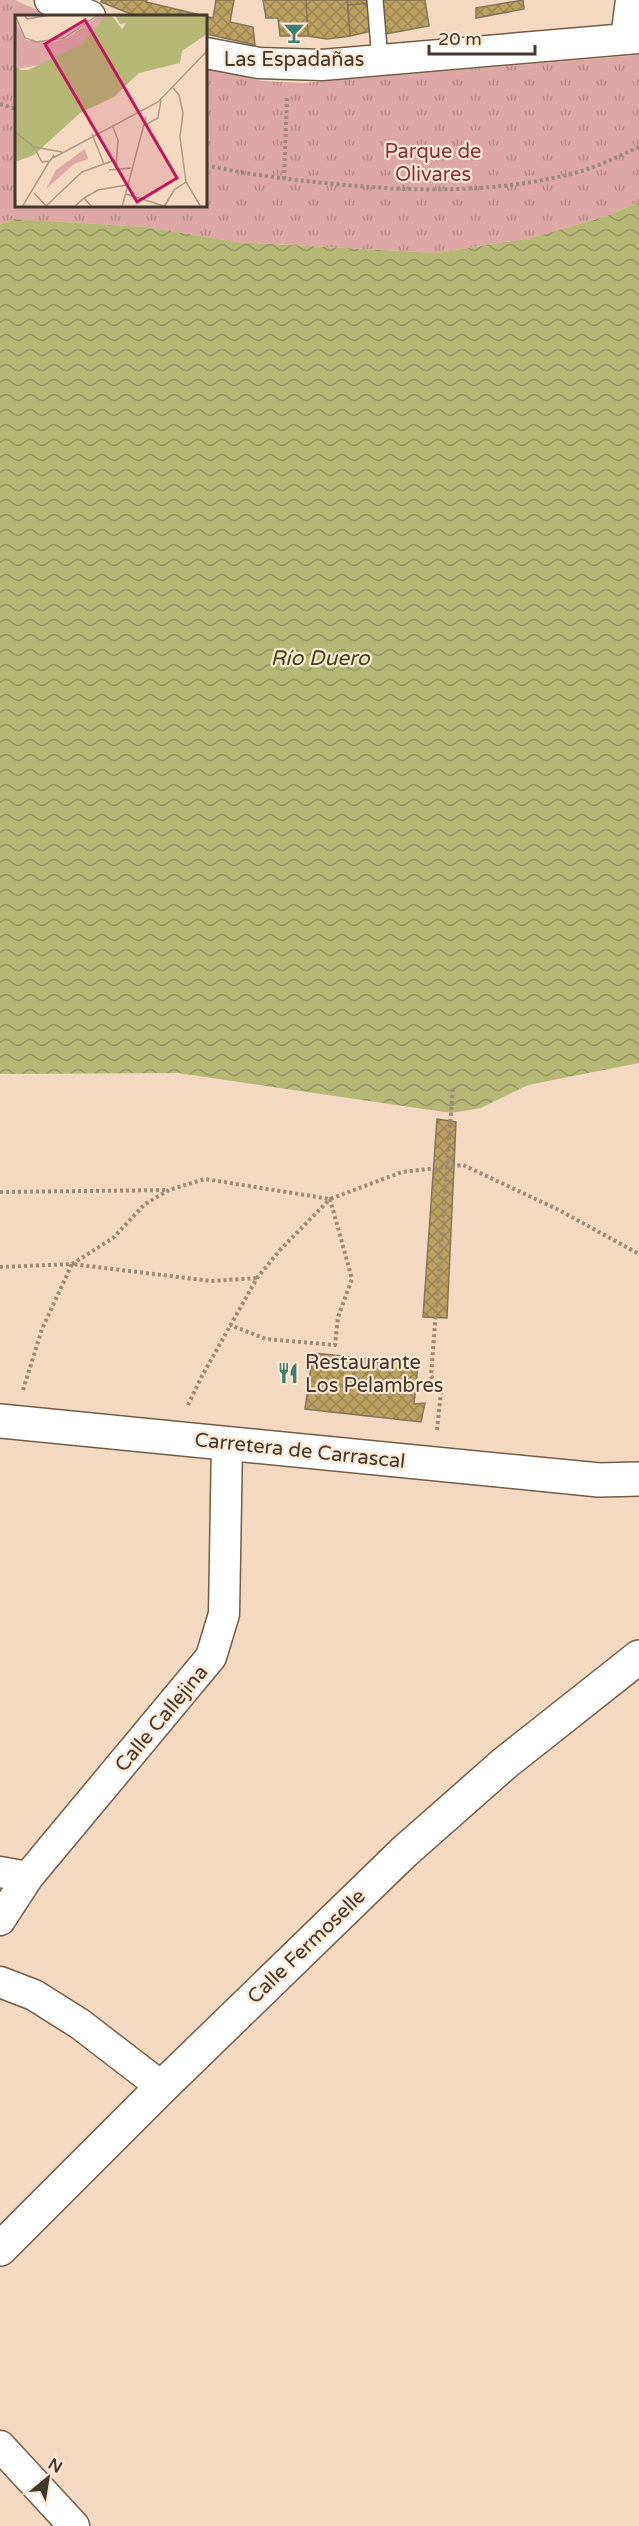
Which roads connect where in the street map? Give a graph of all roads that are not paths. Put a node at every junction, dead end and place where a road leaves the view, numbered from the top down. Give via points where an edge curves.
1 (50, 0) edge
2 (375, 0) edge
3 (631, 0) edge
4 (88, 15) edge
5 (633, 38) edge
6 (207, 53) edge
7 (380, 60) junction
8 (0, 1421) edge
9 (227, 1443) junction
10 (639, 1479) edge
11 (599, 1480) junction
12 (639, 1501) edge
13 (636, 1662) edge
14 (14, 1875) edge
15 (0, 1920) edge
16 (0, 1982) edge
17 (162, 2087) junction
18 (0, 2249) edge
19 (0, 2446) edge
20 (74, 2526) edge

1 - 4 street
2 - 7 lane
3 - 5 street
5 - 7 street
6 - 7 street via 288,65
8 - 9 main road, Carretera de Carrascal
9 - 11 main road, Carretera de Carrascal
9 - 14 street, Calle Callejina via 224,1614 211,1657
10 - 11 main road, Carretera de Carrascal
11 - 12 main road, Carretera de Carrascal
13 - 17 main road, Calle Fermoselle via 505,1763 404,1852
14 - 15 street, Calle Callejina
16 - 17 street via 34,1995 80,2024
17 - 18 main road, Calle Fermoselle
19 - 20 street

